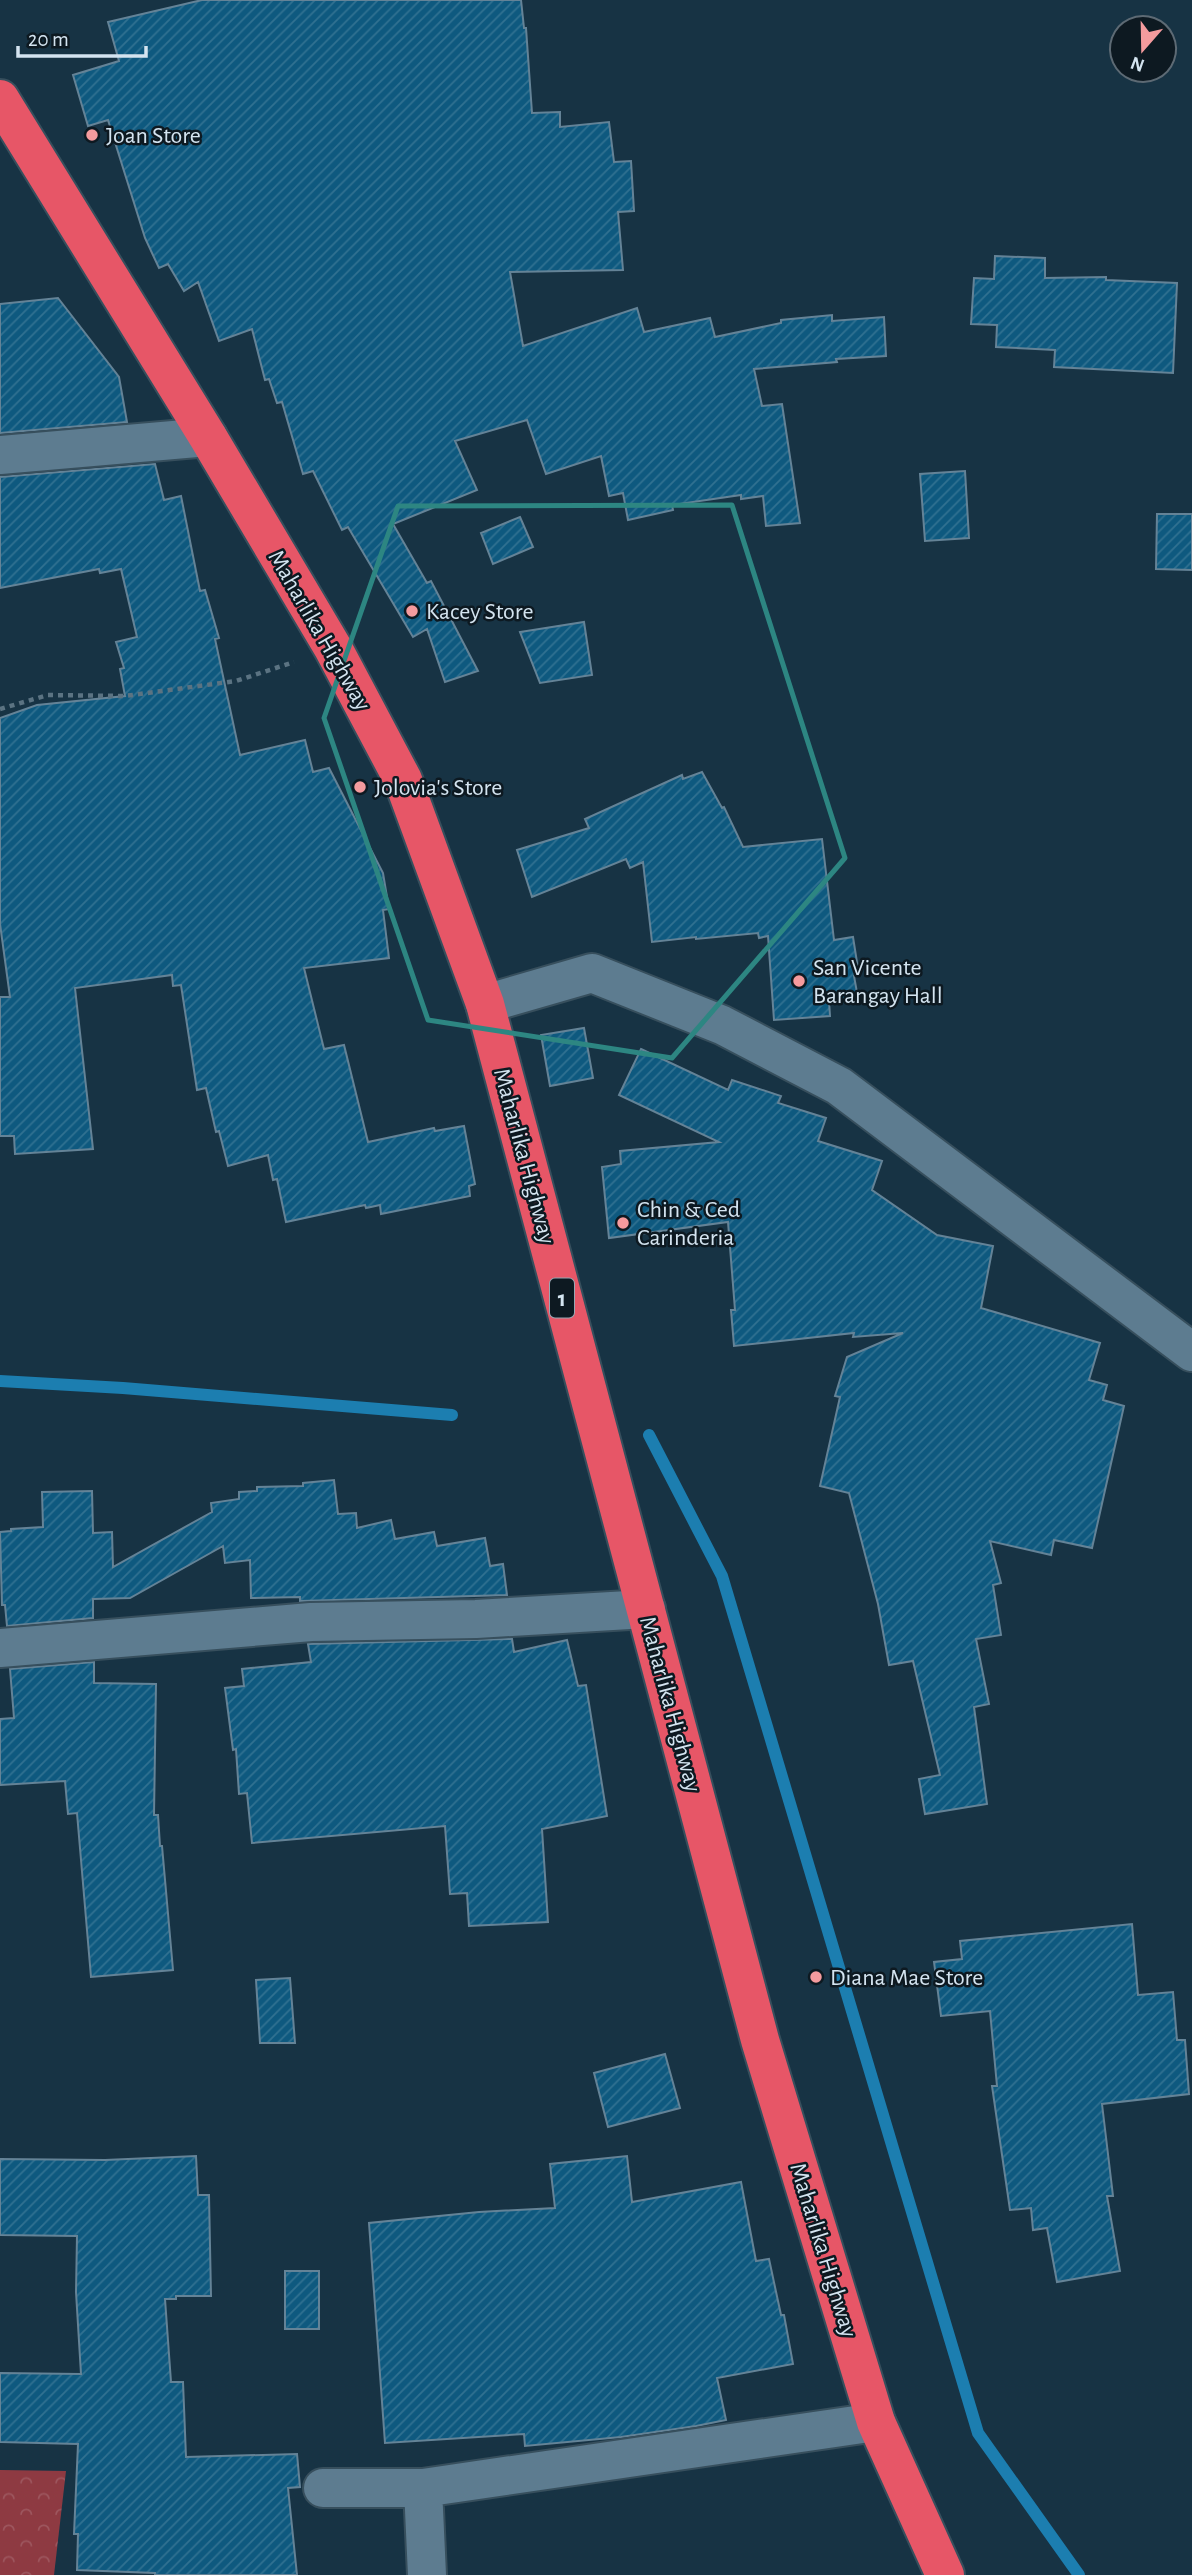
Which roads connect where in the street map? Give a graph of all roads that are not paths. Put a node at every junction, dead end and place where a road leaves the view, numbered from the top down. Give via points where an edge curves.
1 (0, 99) edge
2 (208, 437) junction
3 (0, 455) edge
4 (485, 1004) junction
5 (1192, 1352) edge
6 (646, 1609) junction
7 (0, 1648) edge
8 (876, 2422) junction
9 (323, 2488) dead end
10 (423, 2488) junction
11 (426, 2575) edge
12 (945, 2575) edge

1 - 2 highway, Maharlika Highway / 1
2 - 3 street
2 - 4 highway, Maharlika Highway / 1 via 333,648 403,780
4 - 5 street via 592,973 722,1025 839,1086
4 - 6 highway, Maharlika Highway / 1
6 - 7 street via 311,1622
6 - 8 highway, Maharlika Highway / 1 via 760,2040
8 - 10 street
8 - 12 highway, Maharlika Highway / 1
9 - 10 street
10 - 11 street

